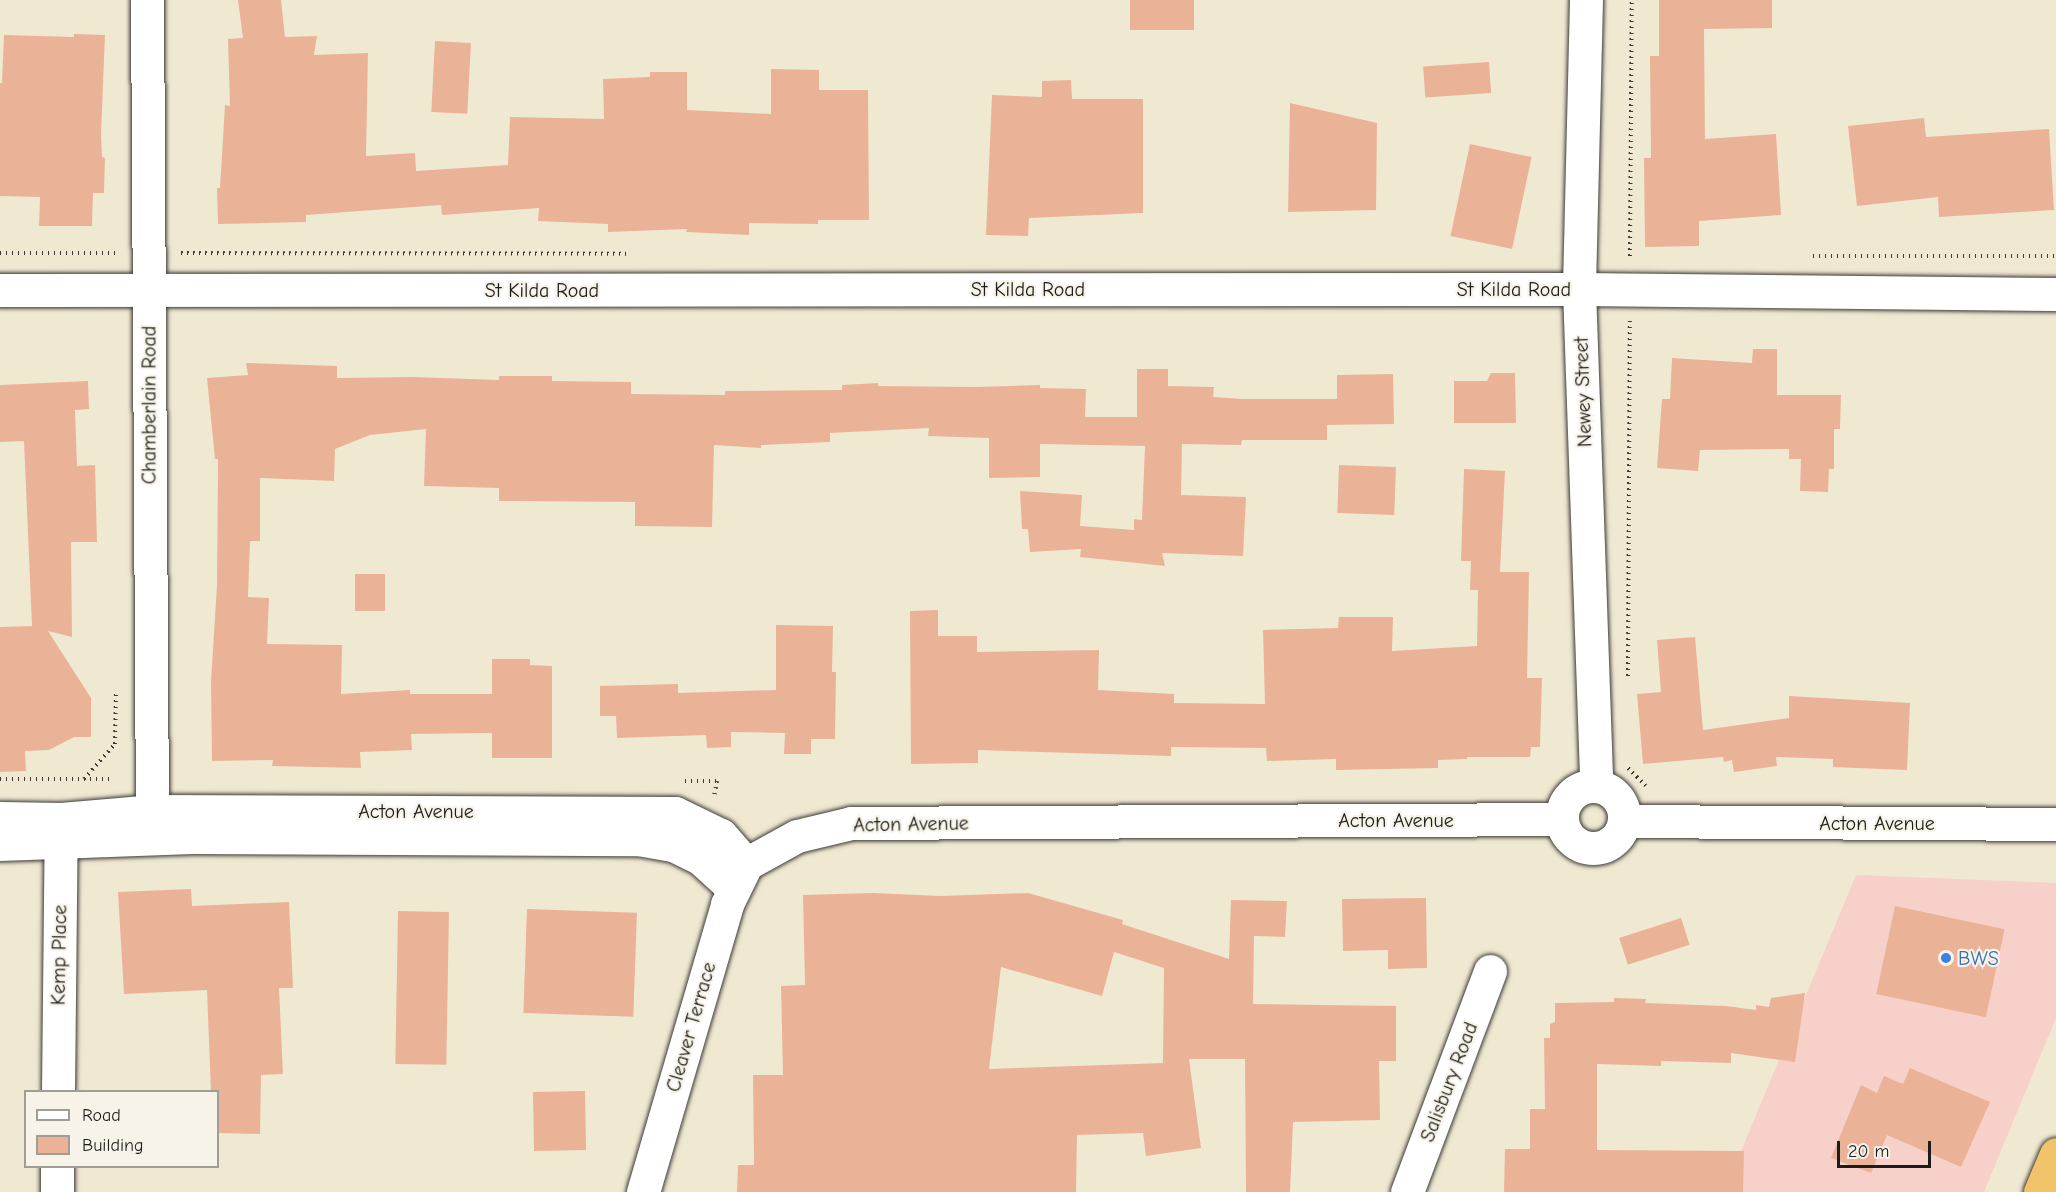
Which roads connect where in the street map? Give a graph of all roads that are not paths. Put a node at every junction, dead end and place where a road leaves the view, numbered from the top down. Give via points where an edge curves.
1 (147, 0) edge
2 (1586, 0) edge
3 (1579, 289) junction
4 (0, 290) edge
5 (148, 290) junction
6 (2056, 294) edge
7 (1596, 785) junction
8 (152, 811) junction
9 (0, 818) edge
10 (1561, 819) junction
11 (1626, 821) junction
12 (2056, 824) edge
13 (61, 831) junction
14 (0, 844) edge
15 (740, 877) junction
16 (1490, 971) dead end
17 (58, 1090) edge
18 (2056, 1154) edge
19 (57, 1168) edge
20 (57, 1192) edge
21 (643, 1192) edge
22 (1407, 1192) edge
23 (2040, 1192) edge

1 - 5 street, Chamberlain Road
2 - 3 street, Newey Street
3 - 5 street, St Kilda Road
3 - 6 street, St Kilda Road
3 - 7 street, Newey Street
4 - 5 street, St Kilda Road
5 - 8 street, Chamberlain Road
7 - 10 street via 1571,793
7 - 11 street via 1619,796
8 - 13 street, Acton Avenue
8 - 15 street, Acton Avenue via 675,813 721,835
9 - 13 street, Acton Avenue
10 - 11 street via 1566,836 1581,847 1599,849 1617,839
10 - 15 street, Acton Avenue via 851,823 797,836
11 - 12 street, Acton Avenue
13 - 14 street, Acton Avenue
13 - 15 street, Acton Avenue via 192,837 638,839 673,844
13 - 17 street, Kemp Place
15 - 21 street, Cleaver Terrace via 727,904
16 - 22 street, Salisbury Road
18 - 23 highway
19 - 20 street

